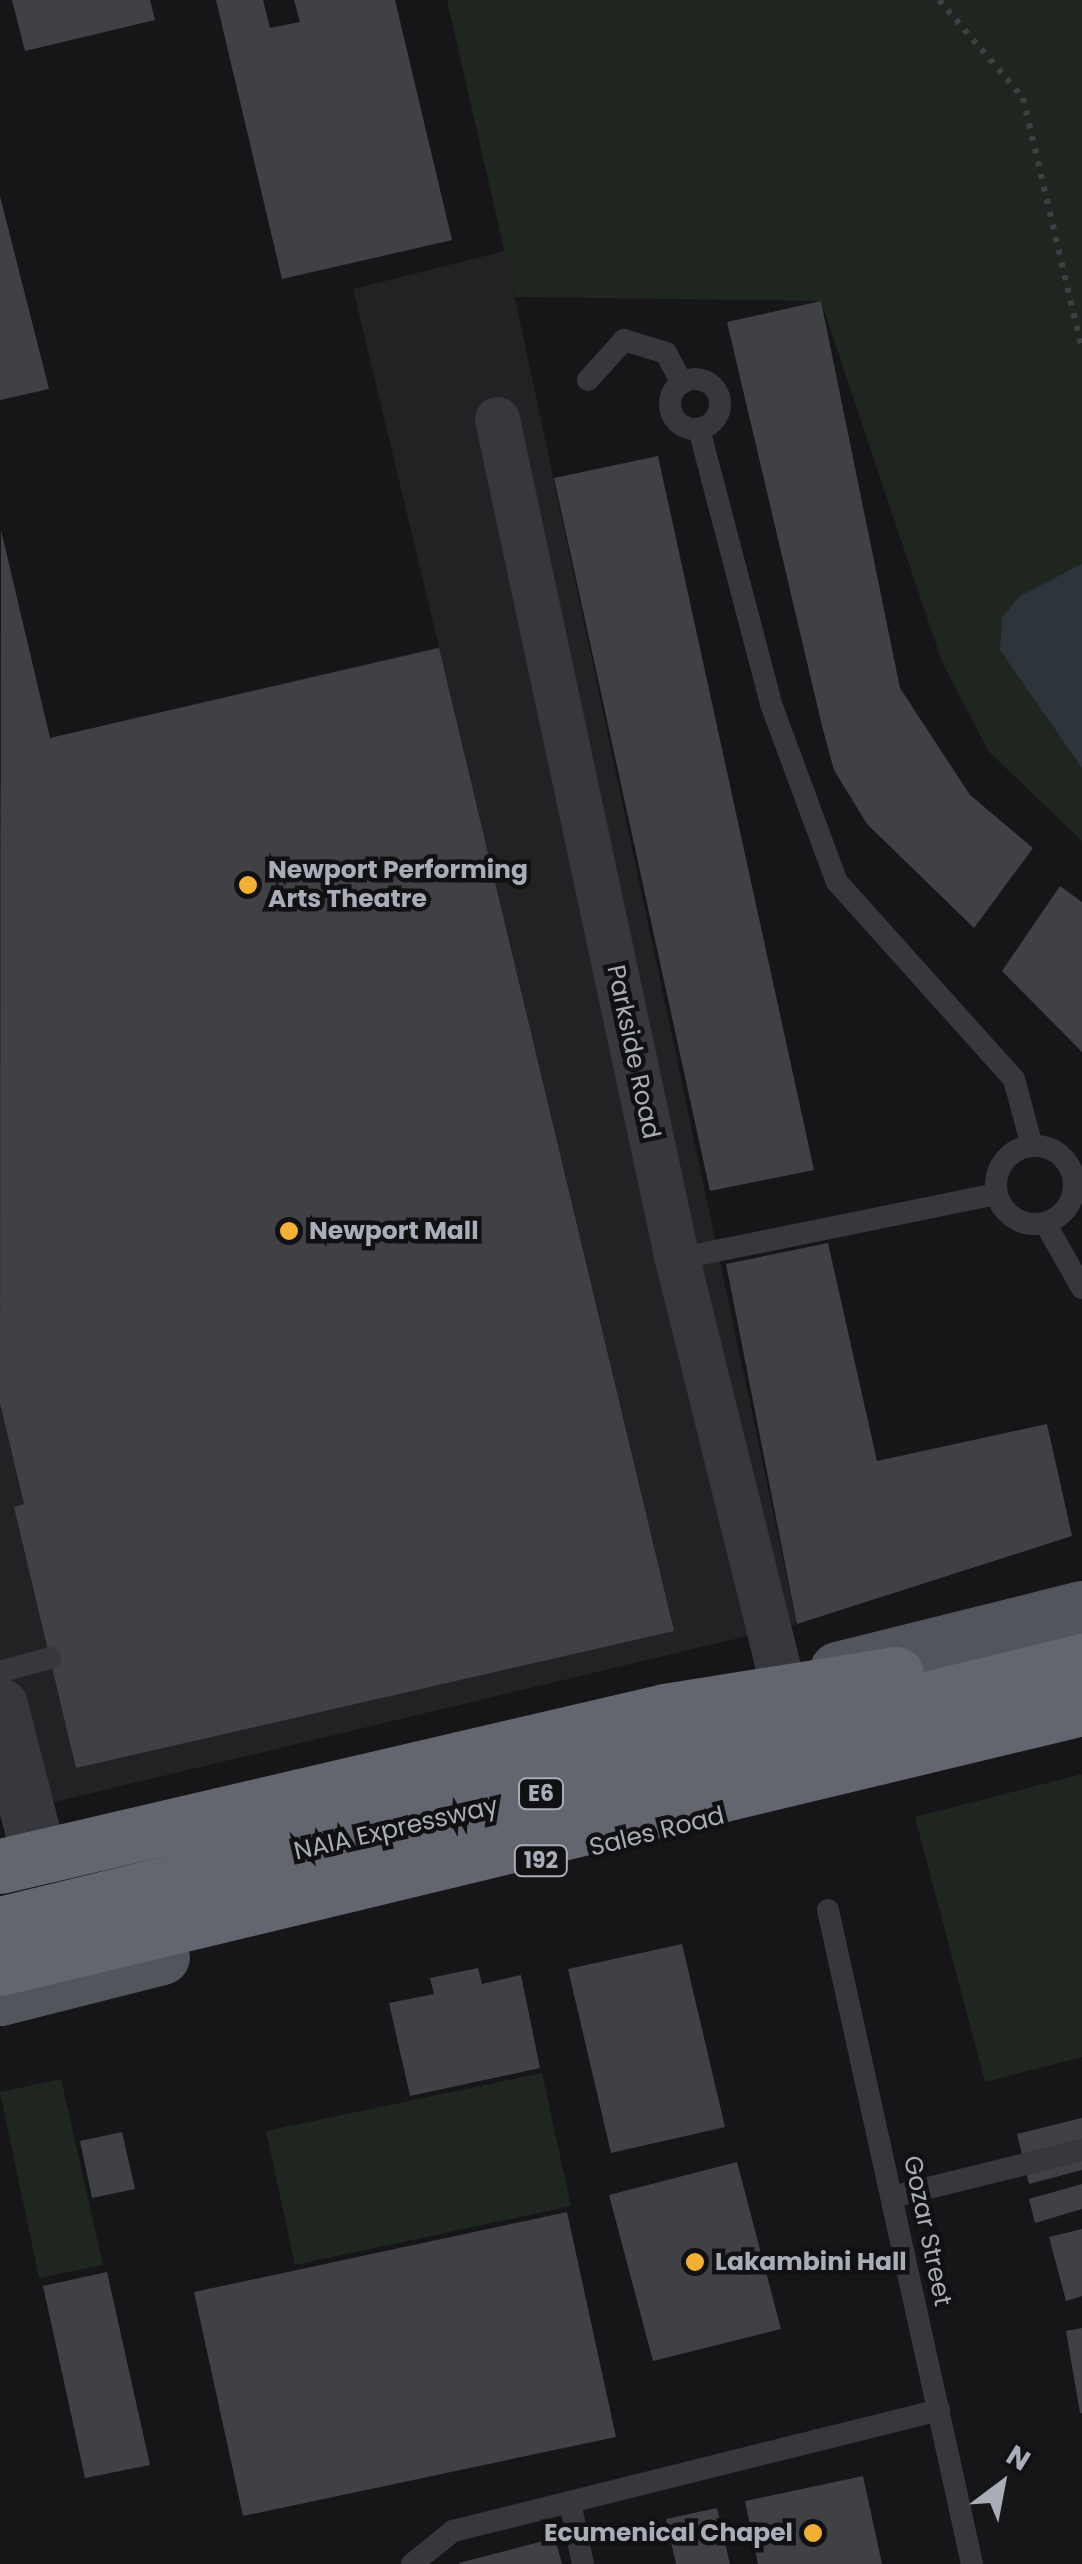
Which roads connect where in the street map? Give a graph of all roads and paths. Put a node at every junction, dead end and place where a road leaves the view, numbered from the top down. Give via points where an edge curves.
1 (940, 0) edge
2 (1082, 349) edge
3 (588, 380) dead end
4 (682, 383) junction
5 (498, 418) dead end
6 (699, 429) junction
7 (1032, 1146) junction
8 (996, 1194) junction
9 (1045, 1223) junction
10 (677, 1260) junction
11 (1082, 1288) edge
12 (1082, 1608) edge
13 (1082, 1648) edge
14 (50, 1658) dead end
15 (1082, 1661) edge
16 (0, 1672) edge
17 (782, 1682) junction
18 (1082, 1690) edge
19 (0, 1705) edge
20 (1082, 1708) edge
21 (1082, 1725) edge
22 (12, 1858) edge
23 (828, 1910) dead end
24 (0, 1913) edge
25 (0, 1924) edge
26 (0, 1957) edge
27 (0, 1968) edge
28 (0, 1998) edge
29 (1082, 2150) edge
30 (892, 2197) junction
31 (939, 2410) junction
32 (570, 2502) junction
33 (412, 2564) edge
34 (583, 2564) edge
35 (972, 2564) edge

1 - 2 path via 1023,98
3 - 4 lane via 624,340 666,353
4 - 6 lane via 672,413
4 - 6 lane via 699,380 717,393 717,416
5 - 10 street, Parkside Road
6 - 7 lane via 771,704 837,882 1014,1079
7 - 8 lane via 1000,1167
7 - 9 lane via 1058,1154 1073,1176 1065,1211
8 - 9 lane via 1010,1216
8 - 10 lane
9 - 11 lane
10 - 17 street, Parkside Road
12 - 17 main road
13 - 22 highway via 665,1711
13 - 24 main road
14 - 16 lane
15 - 25 highway, NAIA Expressway / E6
17 - 22 main road
18 - 26 main road, Sales Road / 192
19 - 22 street
20 - 27 highway, NAIA Expressway / E6
21 - 28 main road, Sales Road / 192
23 - 30 lane, Gozar Street
29 - 30 lane
30 - 31 lane, Gozar Street
31 - 32 lane
31 - 35 lane, Gozar Street
32 - 33 lane via 453,2531
32 - 34 lane

